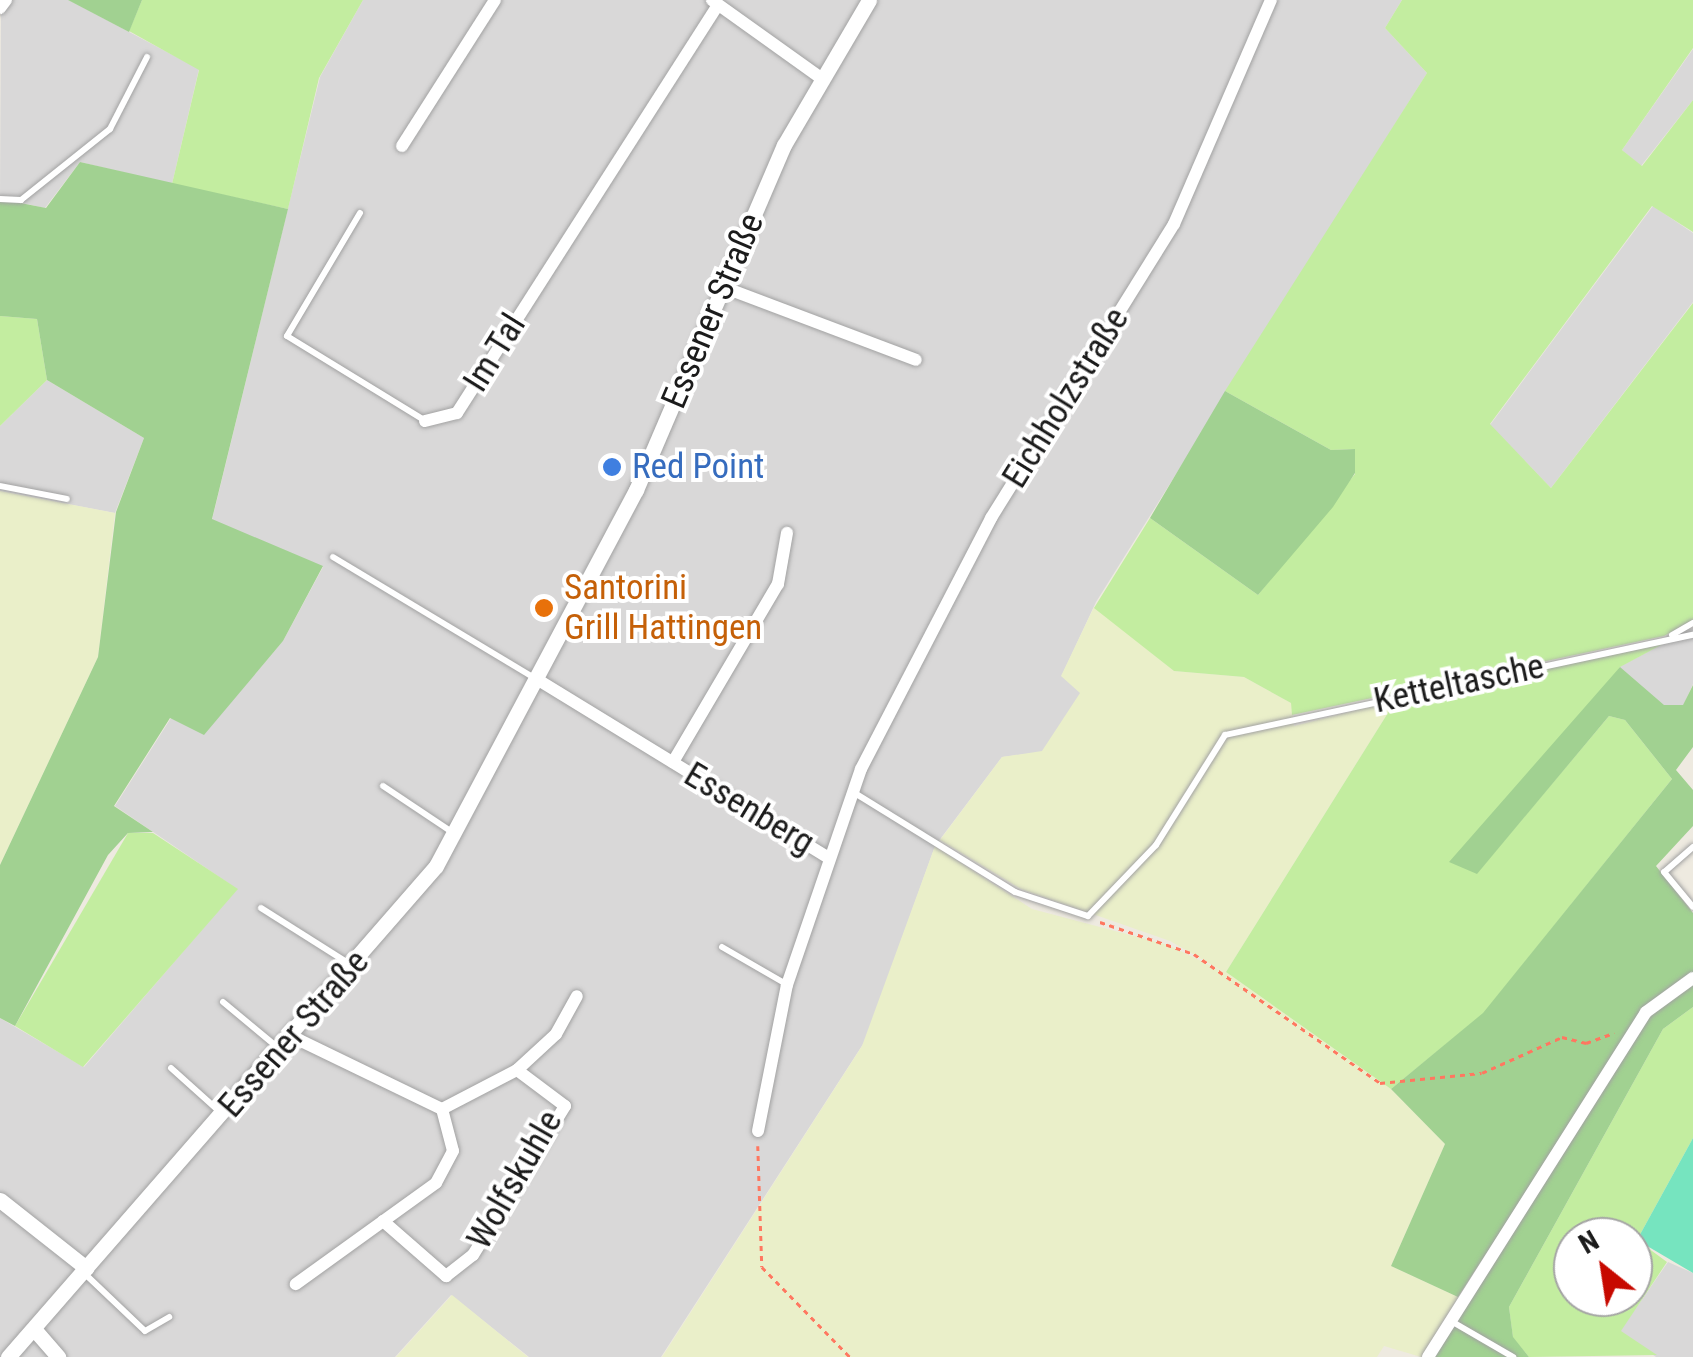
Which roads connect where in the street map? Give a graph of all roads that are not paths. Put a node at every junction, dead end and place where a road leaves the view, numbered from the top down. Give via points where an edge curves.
1 (6, 0) edge
2 (495, 0) edge
3 (869, 0) edge
4 (1271, 0) edge
5 (714, 3) edge
6 (0, 8) edge
7 (146, 57) dead end
8 (821, 78) junction
9 (402, 146) dead end
10 (0, 200) edge
11 (360, 213) dead end
12 (724, 287) junction
13 (916, 360) dead end
14 (425, 421) joint
15 (0, 486) edge
16 (67, 499) dead end
17 (786, 532) dead end
18 (333, 558) dead end
19 (1693, 623) edge
20 (1693, 635) edge
21 (1670, 637) junction
22 (535, 678) junction
23 (673, 762) junction
24 (383, 786) dead end
25 (852, 792) junction
26 (454, 832) junction
27 (1693, 847) edge
28 (826, 856) junction
29 (1693, 907) edge
30 (260, 908) dead end
31 (722, 947) dead end
32 (353, 966) junction
33 (1693, 978) edge
34 (786, 985) junction
35 (578, 996) dead end
36 (223, 1002) dead end
37 (293, 1037) junction
38 (281, 1050) junction
39 (171, 1068) dead end
40 (517, 1070) junction
41 (442, 1109) junction
42 (224, 1115) junction
43 (758, 1132) road end
44 (0, 1200) edge
45 (383, 1221) junction
46 (85, 1270) junction
47 (296, 1284) dead end
48 (169, 1317) dead end
49 (1450, 1321) junction
50 (34, 1329) junction
51 (8, 1357) edge
52 (58, 1357) edge
53 (1428, 1357) edge
54 (1512, 1357) edge

1 - 6 street
2 - 9 street
3 - 8 street, Essener Straße
4 - 25 street, Eichholzstraße via 1174,224 920,642
5 - 8 street, Im Tal
5 - 14 street, Im Tal via 457,413
7 - 10 lane via 110,129 21,200
8 - 12 street, Essener Straße
11 - 14 lane, Im Tal via 287,336
12 - 13 street
12 - 22 street, Essener Straße via 636,490
15 - 16 lane
17 - 23 street, Essenberg via 778,584
18 - 22 lane
19 - 21 lane
20 - 21 lane, Ketteltasche
21 - 25 lane, Ketteltasche via 1225,735 1156,845 1088,916 1015,892
22 - 23 street, Essenberg
22 - 26 street, Essener Straße
23 - 28 street, Essenberg
24 - 26 lane
25 - 28 street, Eichholzstraße
26 - 32 street, Essener Straße
27 - 29 lane via 1664,872
28 - 34 street, Eichholzstraße
30 - 32 lane
31 - 34 lane
32 - 37 street, Essener Straße
33 - 49 street via 1638,1025
34 - 43 street, Eichholzstraße
35 - 40 street, Wolfskuhle via 556,1034
36 - 38 lane
37 - 38 street, Essener Straße
37 - 41 street
38 - 42 street, Essener Straße
39 - 42 lane
40 - 41 street, Wolfskuhle
40 - 45 street, Wolfskuhle via 565,1106 473,1255 446,1276
41 - 45 street, Wolfskuhle via 453,1143 447,1172
42 - 46 street, Essener Straße
44 - 46 street
45 - 47 street, Wolfskuhle
46 - 48 lane via 146,1332
46 - 50 street, Essener Straße
49 - 53 street
49 - 54 lane
50 - 51 street, Essener Straße
50 - 52 street

